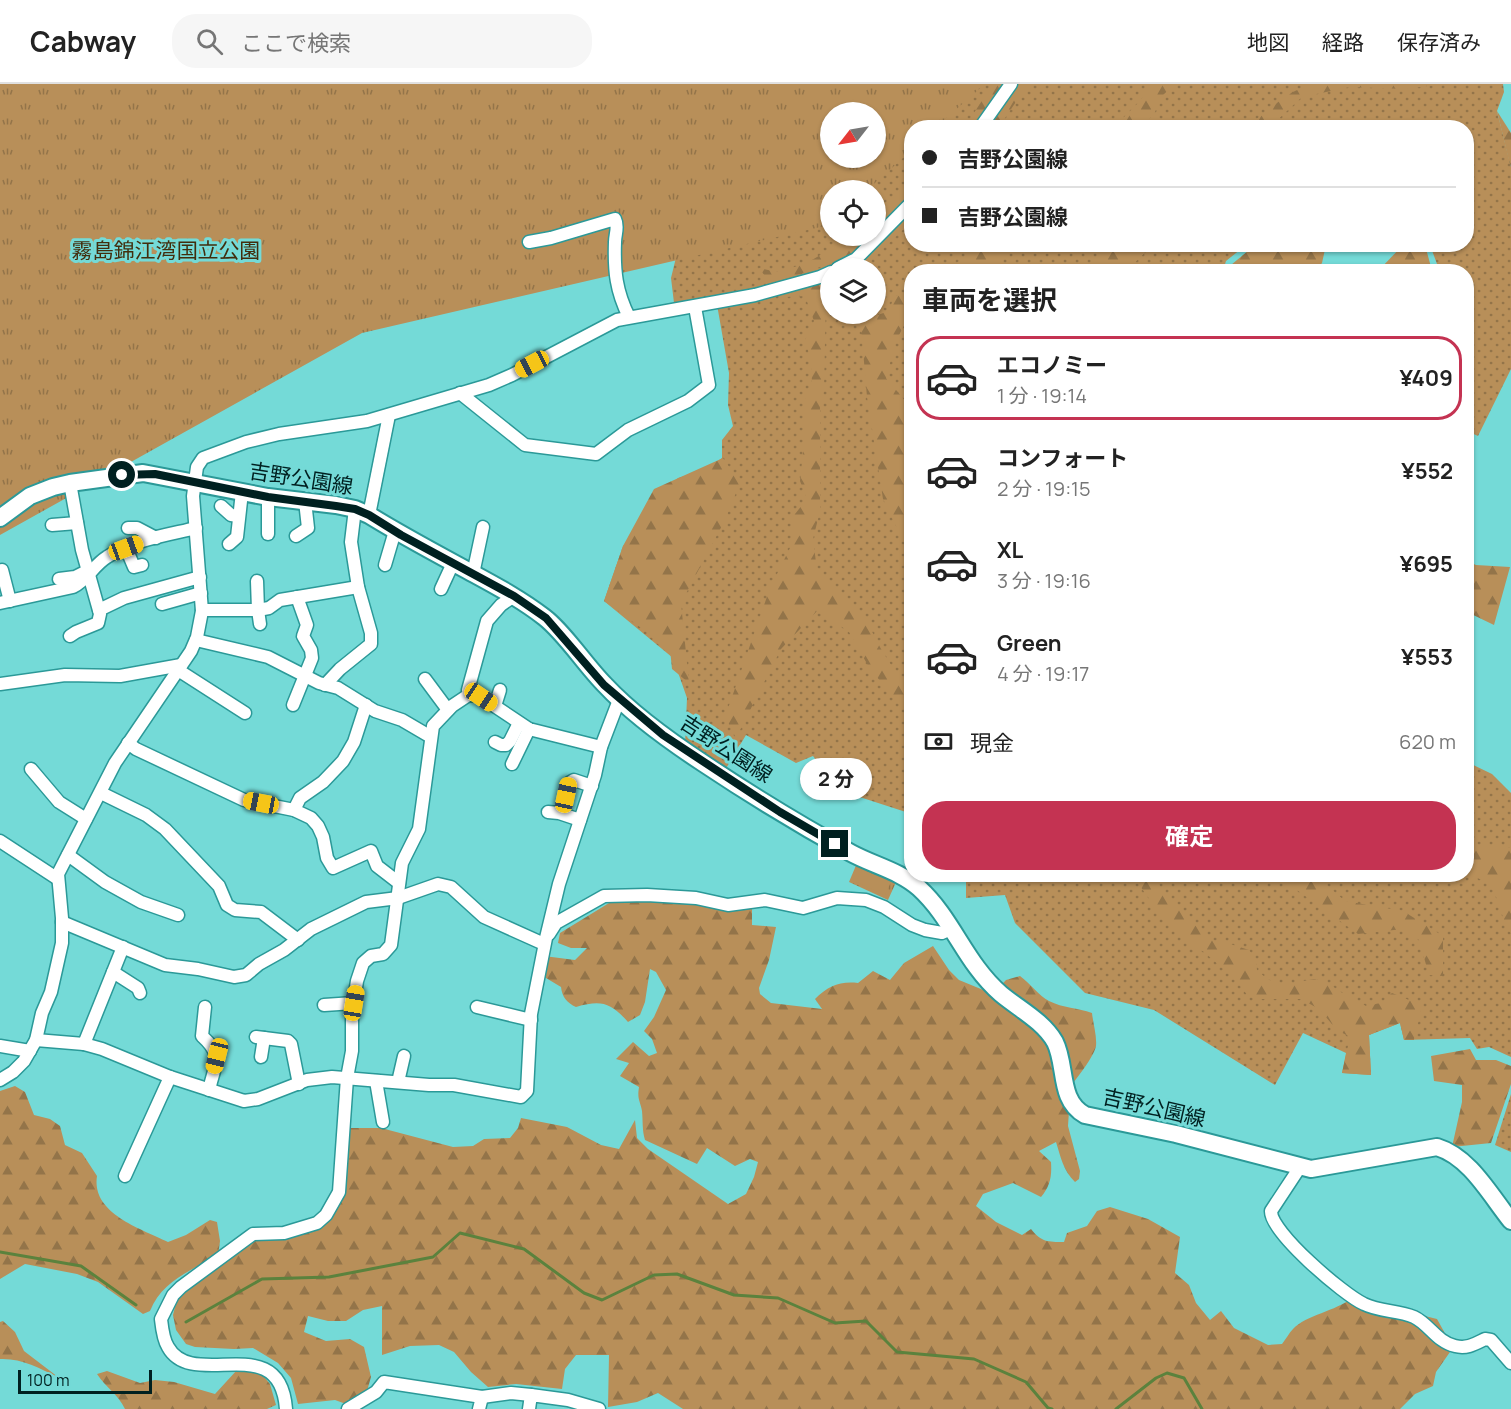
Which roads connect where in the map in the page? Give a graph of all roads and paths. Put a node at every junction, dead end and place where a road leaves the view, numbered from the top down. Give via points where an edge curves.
1 (1011, 84) edge
2 (986, 120) edge
3 (904, 210) edge
4 (529, 242) dead end
5 (857, 258) edge
6 (820, 277) edge
7 (695, 307) junction
8 (628, 317) junction
9 (460, 393) junction
10 (389, 415) junction
11 (70, 483) junction
12 (194, 483) junction
13 (242, 492) junction
14 (268, 497) junction
15 (305, 501) junction
16 (221, 506) dead end
17 (362, 512) junction
18 (238, 516) junction
19 (0, 518) edge
20 (77, 523) junction
21 (52, 525) dead end
22 (483, 527) dead end
23 (128, 528) dead end
24 (196, 528) junction
25 (395, 531) junction
26 (268, 534) dead end
27 (296, 536) dead end
28 (156, 538) junction
29 (235, 543) dead end
30 (126, 548) junction
31 (453, 563) junction
32 (385, 565) dead end
33 (142, 566) dead end
34 (2, 570) dead end
35 (88, 574) junction
36 (473, 574) junction
37 (200, 577) junction
38 (59, 579) dead end
39 (257, 581) dead end
40 (358, 587) junction
41 (441, 589) dead end
42 (201, 594) junction
43 (514, 596) junction
44 (297, 597) junction
45 (5, 602) edge
46 (162, 604) dead end
47 (99, 610) junction
48 (202, 610) junction
49 (258, 610) junction
50 (260, 624) dead end
51 (70, 636) dead end
52 (196, 640) junction
53 (179, 668) junction
54 (305, 676) junction
55 (424, 679) dead end
56 (0, 684) edge
57 (325, 685) junction
58 (500, 690) dead end
59 (469, 695) junction
60 (619, 700) junction
61 (293, 705) dead end
62 (366, 705) junction
63 (495, 706) junction
64 (448, 710) junction
65 (245, 713) dead end
66 (524, 726) junction
67 (431, 737) junction
68 (495, 742) dead end
69 (128, 743) junction
70 (601, 747) junction
71 (512, 765) dead end
72 (31, 770) dead end
73 (592, 786) junction
74 (101, 793) junction
75 (566, 795) dead end
76 (294, 810) junction
77 (548, 812) dead end
78 (86, 819) junction
79 (580, 820) junction
80 (0, 842) edge
81 (68, 855) junction
82 (904, 878) edge
83 (58, 879) junction
84 (910, 882) edge
85 (399, 883) junction
86 (398, 898) junction
87 (178, 915) dead end
88 (62, 922) junction
89 (951, 929) junction
90 (298, 940) junction
91 (545, 941) junction
92 (123, 947) junction
93 (112, 972) junction
94 (140, 993) dead end
95 (354, 1003) junction
96 (324, 1005) dead end
97 (205, 1007) dead end
98 (477, 1007) dead end
99 (531, 1020) junction
100 (84, 1044) junction
101 (33, 1045) junction
102 (0, 1046) edge
103 (261, 1056) dead end
104 (404, 1056) dead end
105 (170, 1077) junction
106 (347, 1078) junction
107 (0, 1080) edge
108 (376, 1081) junction
109 (398, 1083) junction
110 (299, 1084) junction
111 (209, 1090) junction
112 (383, 1122) dead end
113 (1300, 1167) junction
114 (126, 1176) dead end
115 (1511, 1221) edge
116 (1511, 1363) edge
117 (531, 1395) junction
118 (480, 1403) edge
119 (578, 1406) edge
120 (286, 1409) edge
121 (348, 1409) edge
122 (529, 1409) edge
123 (599, 1409) edge

1 - 2 street
3 - 5 street
4 - 8 street via 615,219 616,284
6 - 7 street via 755,296
7 - 8 street
7 - 9 street via 709,385 688,401 628,430 596,454 525,445
8 - 9 street via 605,325 512,375
9 - 10 street
10 - 12 street via 232,446 203,458
10 - 17 street
11 - 12 main road, 吉野公園線 via 143,473
11 - 19 main road, 吉野公園線 via 30,496
11 - 20 street
12 - 13 main road, 吉野公園線
12 - 24 street
13 - 14 main road, 吉野公園線
13 - 18 street
14 - 15 main road, 吉野公園線
14 - 26 street
15 - 17 main road, 吉野公園線
15 - 27 street via 308,528
16 - 18 street
17 - 25 main road, 吉野公園線
17 - 40 street via 351,542
18 - 29 street
20 - 21 street
20 - 35 street
22 - 36 street
23 - 28 street via 137,528
24 - 28 street
24 - 37 street
25 - 31 main road, 吉野公園線
25 - 32 street
28 - 30 street
30 - 33 street via 134,567
30 - 35 street via 106,557
31 - 36 main road, 吉野公園線
31 - 41 street
34 - 45 street
35 - 38 street
35 - 45 street via 73,587
35 - 47 street
36 - 43 main road, 吉野公園線
37 - 42 street
37 - 47 street via 124,598
39 - 49 street
40 - 44 street
40 - 57 street via 371,644
42 - 46 street
42 - 48 street
43 - 59 street via 487,621
43 - 60 main road, 吉野公園線 via 546,618
44 - 49 street
44 - 54 street via 307,625 303,636 312,658
47 - 51 street via 98,623
48 - 49 street
48 - 52 street
49 - 50 street
52 - 53 street
52 - 54 street via 268,657
53 - 56 street via 120,676 65,675
53 - 65 street
53 - 69 street
54 - 57 street
54 - 61 street
55 - 64 street
57 - 62 street via 338,688
58 - 63 street
59 - 63 street
59 - 64 street
60 - 70 street
60 - 82 main road, 吉野公園線 via 663,735 780,812
62 - 67 street
62 - 76 street via 344,761 300,798
63 - 66 street
64 - 67 street via 433,726
66 - 68 street via 506,745
66 - 70 street
66 - 71 street
67 - 85 street via 419,829 402,863
69 - 74 street
69 - 76 street via 244,800
70 - 73 street
72 - 78 street via 59,802
73 - 75 street via 574,780
73 - 79 street
74 - 78 street
74 - 90 street via 165,829 219,886 227,905 235,910 261,912
76 - 85 street via 318,826 333,868 371,851 377,866
77 - 79 street
78 - 81 street
79 - 91 street
80 - 83 street
81 - 83 street
81 - 87 street via 141,902
83 - 88 street
84 - 89 main road, 吉野公園線 via 925,894
85 - 86 street
86 - 90 street via 366,902 311,929
86 - 91 street via 438,884 451,887 484,917
86 - 95 street via 392,945 363,963
88 - 92 street
88 - 101 street via 62,943 51,992
89 - 91 street via 942,933 925,930 866,900 837,898 803,908 765,900 728,905 696,898 604,896 556,923
89 - 113 main road, 吉野公園線 via 986,979 1054,1041 1066,1093 1080,1113
90 - 92 street via 246,975 234,977 165,965
91 - 99 street
92 - 93 street
93 - 94 street
93 - 100 street
95 - 96 street
95 - 106 street
97 - 111 street via 202,1036 215,1047 217,1056
98 - 99 street
99 - 109 street via 527,1091 521,1097 454,1085
100 - 101 street
100 - 105 street
101 - 102 street
101 - 107 street via 24,1061
103 - 110 street via 260,1037 288,1041
104 - 109 street
105 - 111 street
105 - 114 street
106 - 108 street
106 - 110 street
106 - 120 street via 339,1192 326,1215 317,1223 284,1233 254,1234 173,1295 161,1319 168,1346 176,1357 216,1366 246,1364 271,1372
108 - 109 street
108 - 112 street
110 - 111 street via 244,1101
113 - 115 main road, 吉野公園線 via 1318,1169 1437,1147 1456,1155
113 - 116 street via 1271,1211 1289,1243 1364,1305 1412,1316 1444,1342 1455,1346 1491,1340
117 - 118 street via 510,1393
117 - 119 street
117 - 122 street
118 - 121 street via 384,1382 376,1392
119 - 123 street

